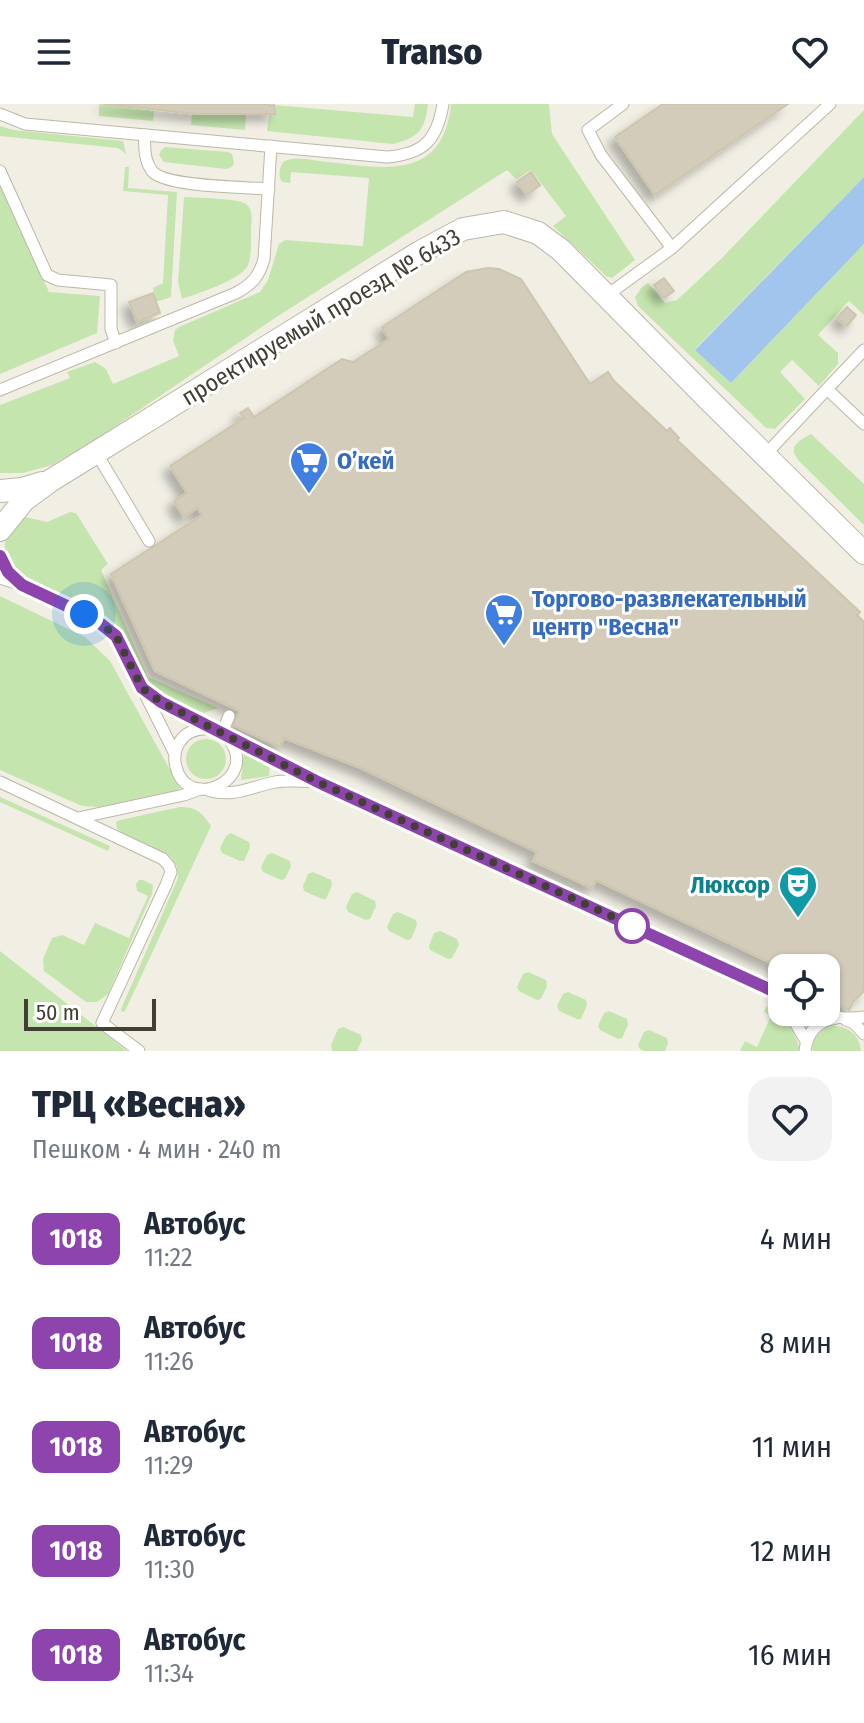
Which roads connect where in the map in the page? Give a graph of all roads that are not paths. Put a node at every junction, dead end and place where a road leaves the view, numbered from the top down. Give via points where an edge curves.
1 (443, 104) edge
2 (623, 104) edge
3 (830, 104) edge
4 (0, 114) edge
5 (145, 135) junction
6 (271, 146) junction
7 (0, 171) edge
8 (269, 189) junction
9 (672, 248) junction
10 (606, 296) junction
11 (116, 343) junction
12 (864, 350) edge
13 (827, 389) junction
14 (0, 390) edge
15 (864, 424) edge
16 (97, 454) junction
17 (765, 455) junction
18 (50, 481) junction
19 (0, 491) edge
20 (0, 530) edge
21 (149, 541) dead end
22 (864, 553) edge
23 (0, 556) edge
24 (0, 578) edge
25 (22, 585) junction
26 (142, 688) junction
27 (229, 716) dead end
28 (221, 733) junction
29 (175, 754) junction
30 (0, 782) edge
31 (320, 783) junction
32 (203, 789) junction
33 (77, 818) junction
34 (768, 990) edge
35 (864, 1017) edge
36 (841, 1019) junction
37 (796, 1026) edge
38 (864, 1034) edge
39 (805, 1046) edge
40 (139, 1051) edge

1 - 6 lane via 430,141 403,156
2 - 9 lane via 588,130
3 - 9 lane
4 - 5 lane via 25,124
5 - 6 lane
5 - 8 lane via 146,161 161,178
6 - 8 lane
7 - 11 lane via 47,275 111,285
8 - 11 lane via 264,259 255,280
9 - 10 lane
10 - 16 street, проектируемый проезд № 6433 via 538,233 504,222 463,229
10 - 17 street, проектируемый проезд № 6433
11 - 14 lane
12 - 13 lane
13 - 15 lane
13 - 17 lane
16 - 18 street, проектируемый проезд № 6433
16 - 21 lane
17 - 22 street, проектируемый проезд № 6433
18 - 19 street
18 - 20 street via 24,500
23 - 25 lane
24 - 25 lane
25 - 26 lane via 116,636
26 - 28 lane
26 - 29 lane
27 - 28 lane
28 - 29 lane via 203,728 187,734
28 - 31 lane
28 - 32 lane via 231,742 236,764 223,784
29 - 32 lane via 178,773
30 - 33 lane
31 - 32 lane via 290,780 234,793
31 - 34 lane
32 - 33 lane
33 - 40 lane via 163,859 171,872 102,1023
35 - 36 lane
36 - 38 lane
36 - 39 lane via 818,1024
37 - 39 lane

